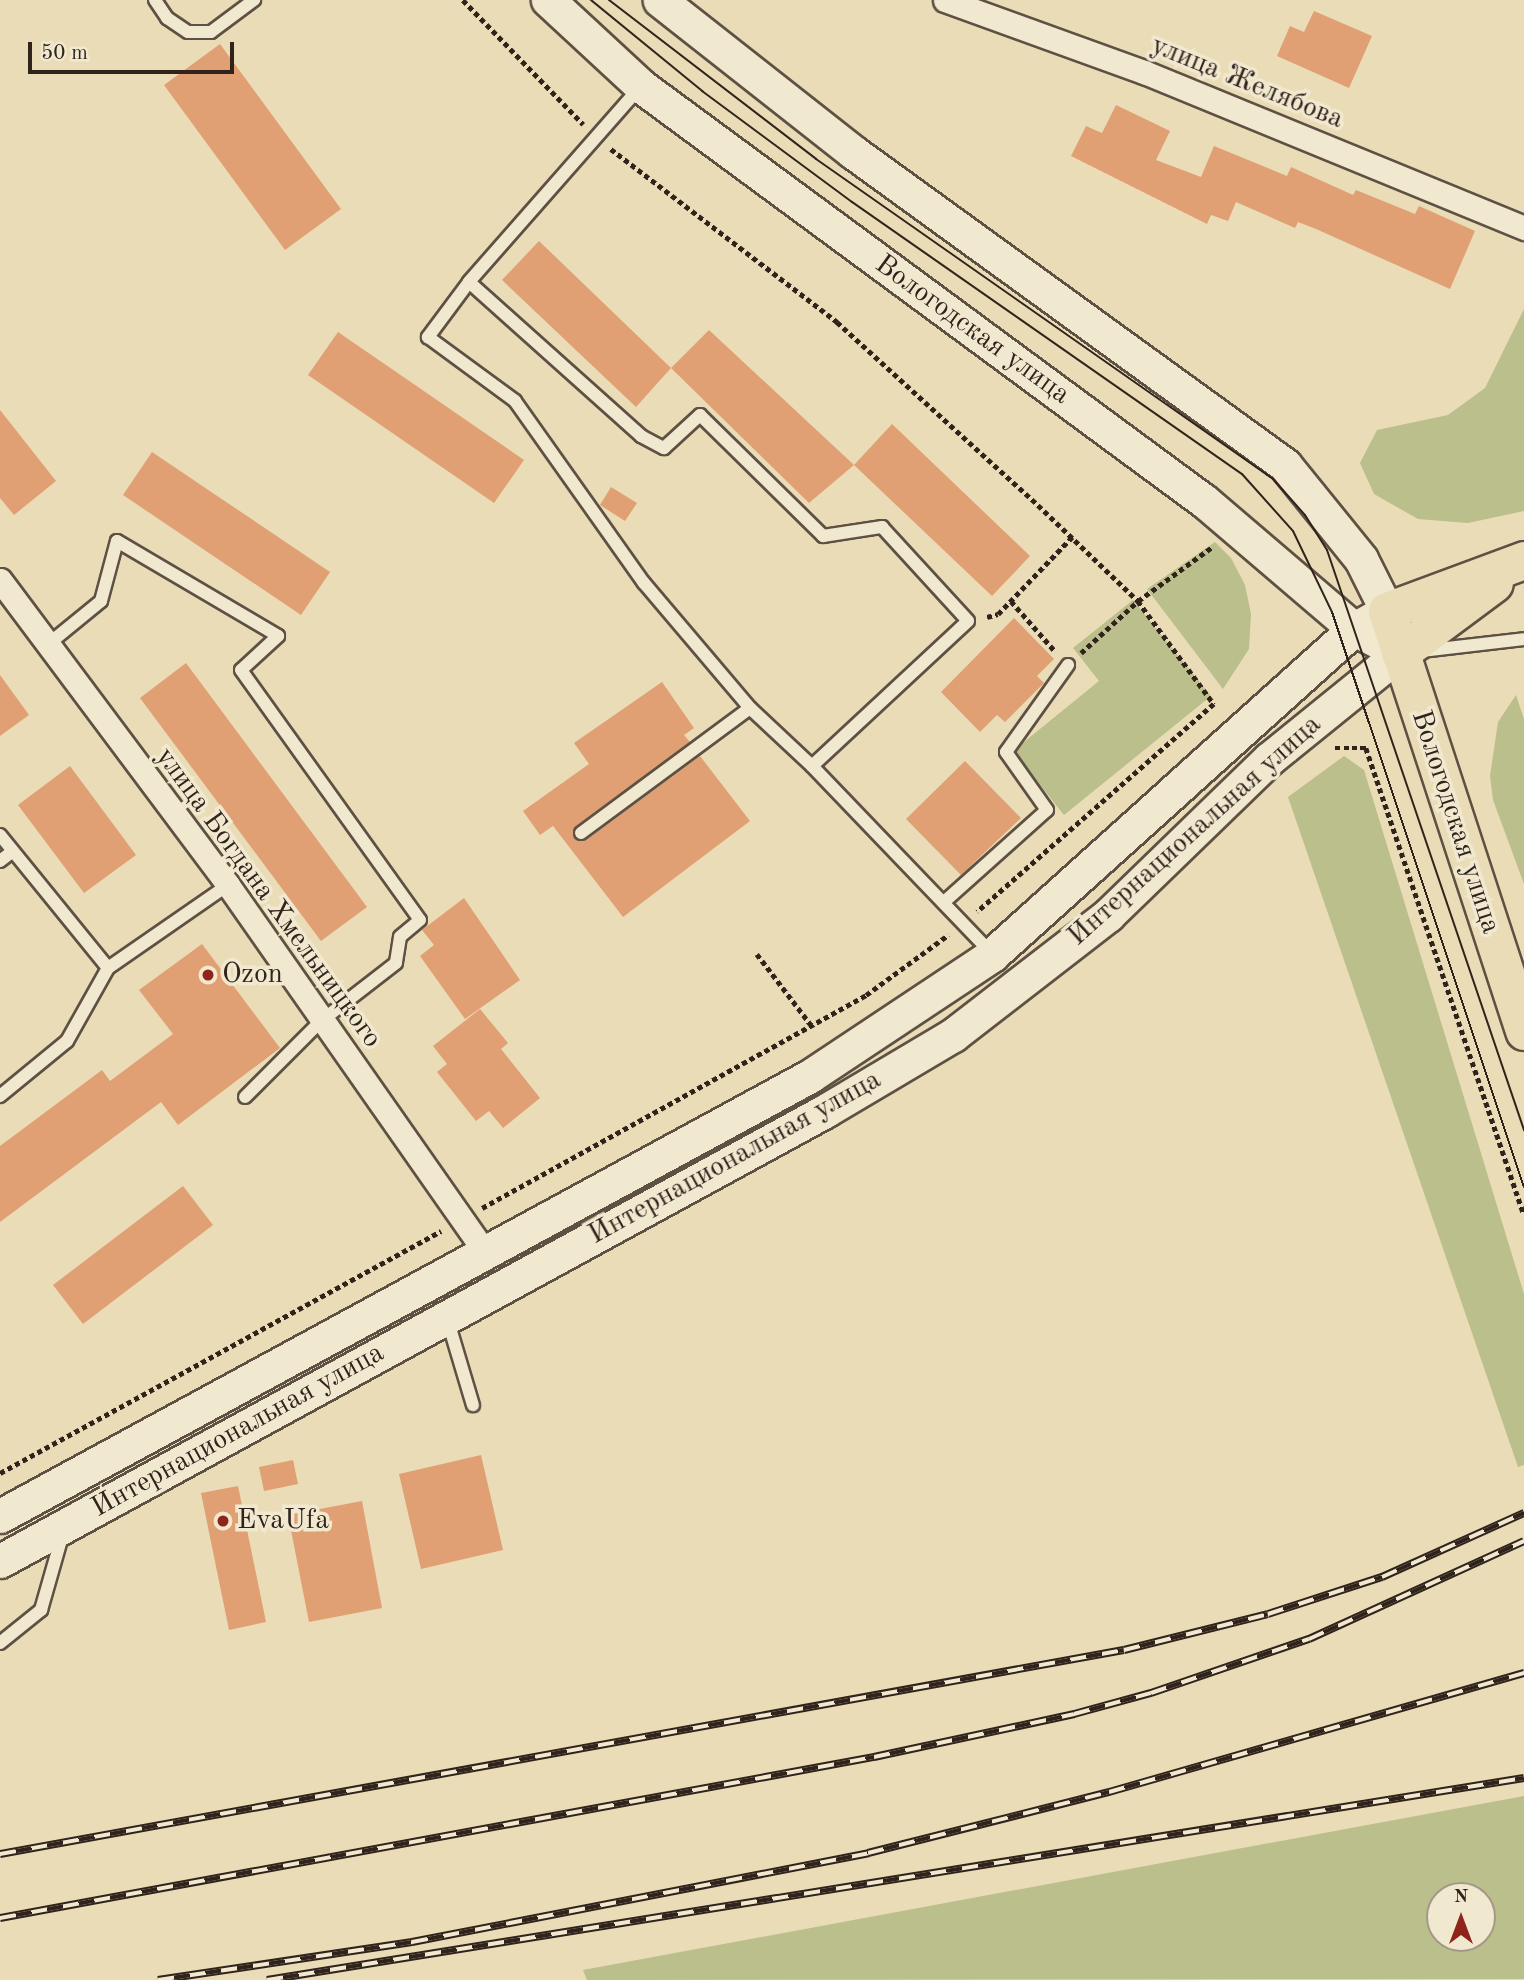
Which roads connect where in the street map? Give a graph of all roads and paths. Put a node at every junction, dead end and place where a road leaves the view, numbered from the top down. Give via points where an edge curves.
1 (155, 0) edge
2 (254, 0) edge
3 (463, 0) edge
4 (548, 0) edge
5 (660, 0) edge
6 (945, 0) edge
7 (641, 86) junction
8 (596, 137) junction
9 (1524, 228) edge
10 (469, 282) junction
11 (1072, 537) junction
12 (1213, 546) dead end
13 (1524, 560) edge
14 (0, 580) edge
15 (1011, 601) junction
16 (1138, 601) junction
17 (1387, 611) junction
18 (968, 621) junction
19 (1353, 629) junction
20 (1524, 639) edge
21 (46, 646) junction
22 (1399, 653) junction
23 (1068, 665) junction
24 (750, 708) junction
25 (1328, 752) dead end
26 (812, 766) junction
27 (581, 833) dead end
28 (0, 835) edge
29 (13, 852) junction
30 (0, 861) edge
31 (228, 885) junction
32 (944, 902) junction
33 (964, 923) junction
34 (757, 954) dead end
35 (992, 954) junction
36 (108, 968) junction
37 (320, 1022) junction
38 (811, 1025) junction
39 (1524, 1031) edge
40 (0, 1096) edge
41 (245, 1097) dead end
42 (1524, 1214) edge
43 (463, 1219) junction
44 (485, 1252) junction
45 (446, 1316) junction
46 (473, 1405) dead end
47 (0, 1473) edge
48 (0, 1516) edge
49 (64, 1527) junction
50 (0, 1561) edge
51 (0, 1643) edge

1 - 2 lane via 167,19 188,32 211,32
3 - 8 path
4 - 7 main road, Вологодская улица
5 - 17 main road, Вологодская улица via 853,152 1285,464 1362,559
6 - 9 street, улица Желябова via 1144,72
7 - 8 lane
7 - 19 main road, Вологодская улица via 1203,501
8 - 10 lane
8 - 11 path via 837,322
10 - 18 lane via 641,436 664,449 699,415 823,536 882,527
10 - 24 lane via 428,337 515,401 644,583
11 - 15 path
11 - 16 path
12 - 16 path
13 - 17 main road
13 - 22 main road
14 - 21 street, улица Богдана Хмельницкого
15 - 18 path via 998,614
15 - 23 path
16 - 23 path
16 - 33 path via 1214,704
17 - 19 main road, Интернациональная улица
17 - 22 main road, Вологодская улица
18 - 26 lane
19 - 22 main road, Вологодская улица
19 - 35 main road, Интернациональная улица
20 - 22 lane
21 - 31 street, улица Богдана Хмельницкого
21 - 37 lane via 101,601 117,541 278,636 241,670 420,920 400,937 396,963
22 - 39 main road, Вологодская улица
22 - 45 main road, Интернациональная улица via 1269,760 1108,915 954,1035 825,1111
23 - 32 lane via 1006,752 1047,810
24 - 26 lane
24 - 27 lane
25 - 42 path via 1338,746 1366,748
26 - 32 lane
28 - 29 lane
29 - 30 lane
29 - 36 lane
31 - 36 lane
31 - 37 street, улица Богдана Хмельницкого
32 - 33 lane
33 - 35 lane
33 - 38 path via 866,995
34 - 38 path
35 - 44 main road, Интернациональная улица via 810,1076
36 - 40 lane via 67,1041
37 - 41 lane
37 - 43 street, улица Богдана Хмельницкого
38 - 43 path
43 - 44 street, улица Богдана Хмельницкого
43 - 47 path
44 - 48 main road, Интернациональная улица
45 - 46 lane
45 - 49 main road, Интернациональная улица
49 - 50 main road, Интернациональная улица
49 - 51 lane via 41,1610

